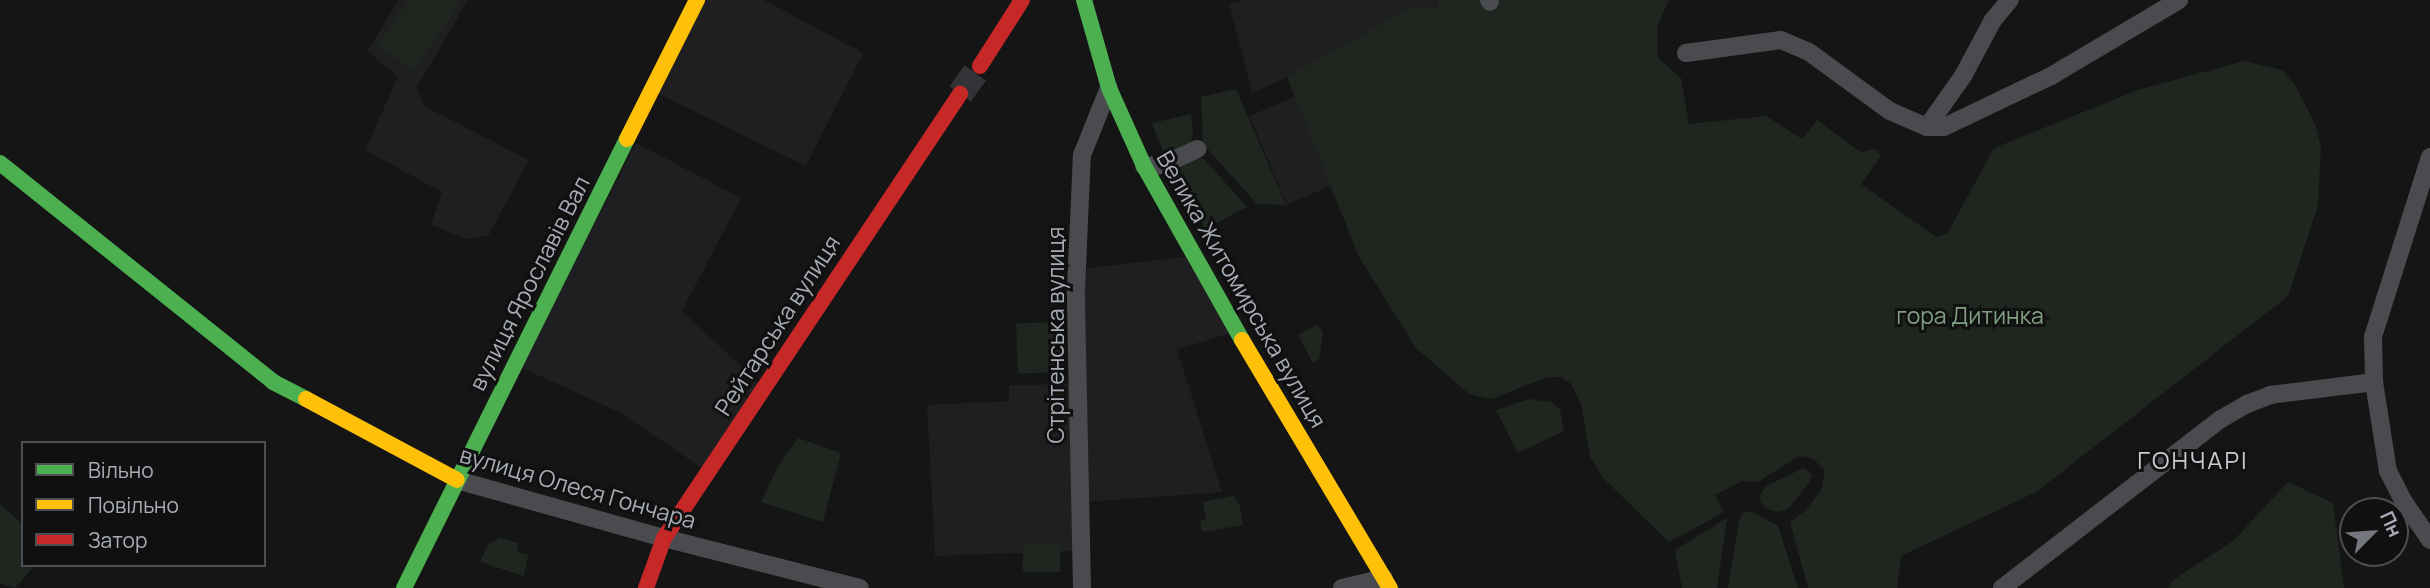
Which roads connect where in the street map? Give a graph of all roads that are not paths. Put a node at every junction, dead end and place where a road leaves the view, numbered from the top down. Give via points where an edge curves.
1 (697, 0) edge
2 (1022, 0) edge
3 (1084, 0) edge
4 (2010, 0) edge
5 (2179, 0) edge
6 (1686, 53) dead end
7 (980, 66) tunnel mouth
8 (1109, 88) junction
9 (960, 94) tunnel mouth
10 (1927, 127) junction
11 (1197, 149) dead end
12 (2430, 157) edge
13 (0, 163) edge
14 (1144, 166) junction
15 (2374, 382) junction
16 (457, 480) junction
17 (664, 538) junction
18 (2430, 540) edge
19 (1387, 583) edge
20 (404, 588) edge
21 (646, 588) edge
22 (860, 588) edge
23 (1082, 588) edge
24 (1342, 588) edge
25 (2002, 588) edge

1 - 16 street, вулиця Ярославів Вал
2 - 7 street
3 - 8 street, Велика Житомирська вулиця
4 - 10 street
5 - 10 street via 2051,76 1956,124
6 - 10 street via 1781,40 1808,52 1890,111
8 - 14 street, Велика Житомирська вулиця
8 - 23 street, Стрітенська вулиця via 1082,155 1076,290
9 - 17 street, Рейтарська вулиця
11 - 14 street via 1163,165
12 - 15 street via 2373,337
13 - 16 street, вулиця Олеся Гончара via 273,382
14 - 19 street, Велика Житомирська вулиця via 1233,326
15 - 18 street via 2388,471
15 - 25 street via 2270,395 2247,404 2221,419
16 - 17 street, вулиця Олеся Гончара
16 - 20 street, вулиця Ярославів Вал
17 - 21 street, Рейтарська вулиця
17 - 22 street, вулиця Олеся Гончара
19 - 24 street

